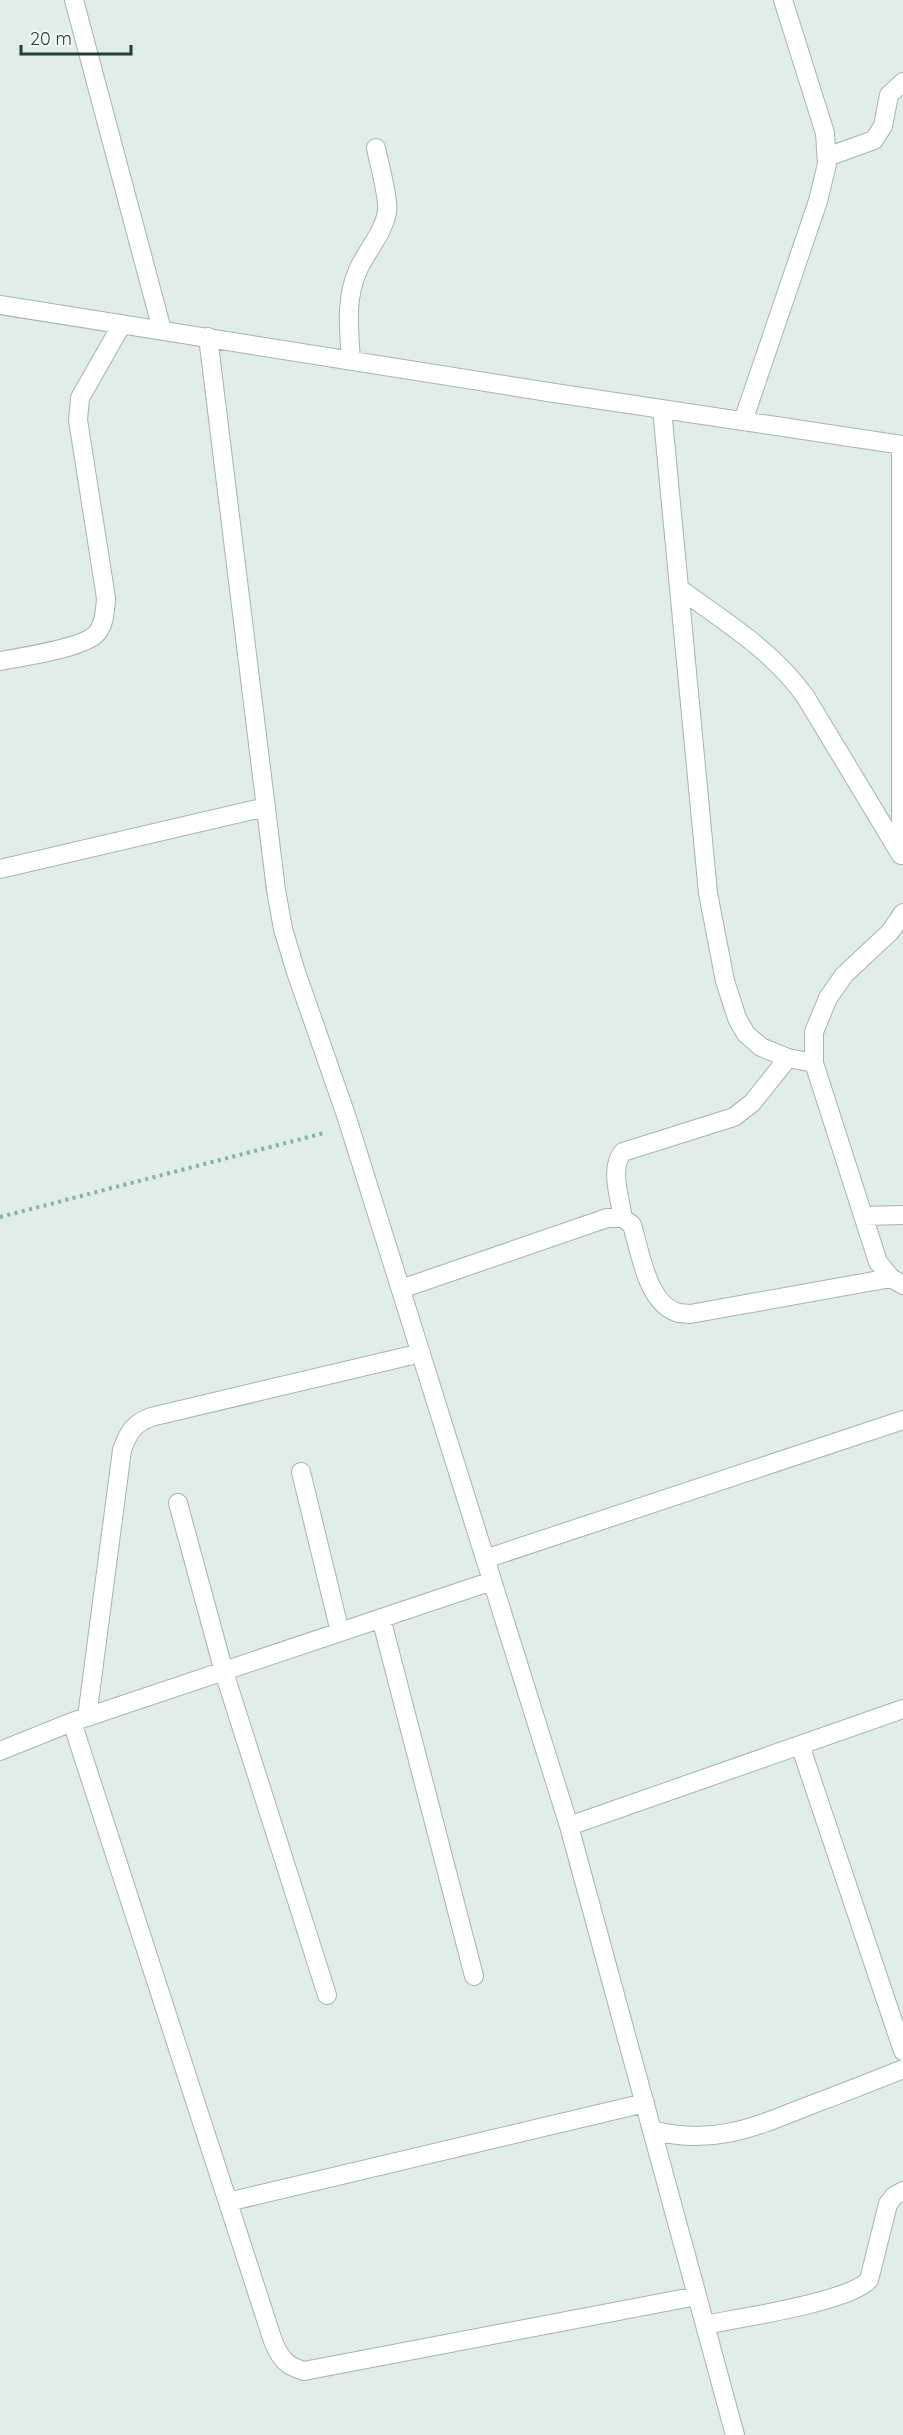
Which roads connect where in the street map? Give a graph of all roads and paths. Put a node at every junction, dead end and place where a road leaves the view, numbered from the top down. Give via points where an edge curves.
1 (74, 0) edge
2 (783, 0) edge
3 (903, 82) edge
4 (376, 148) dead end
5 (827, 157) junction
6 (0, 305) edge
7 (122, 324) junction
8 (162, 330) junction
9 (208, 338) junction
10 (351, 360) junction
11 (662, 409) junction
12 (743, 421) junction
13 (902, 445) edge
14 (680, 589) junction
15 (0, 661) edge
16 (266, 807) junction
17 (902, 857) edge
18 (0, 869) edge
19 (903, 914) edge
20 (788, 1058) junction
21 (814, 1063) junction
22 (349, 1126) junction
23 (903, 1215) edge
24 (863, 1216) junction
25 (0, 1217) edge
26 (623, 1218) junction
27 (897, 1281) edge
28 (401, 1289) junction
29 (421, 1353) junction
30 (903, 1420) edge
31 (301, 1472) dead end
32 (178, 1503) dead end
33 (485, 1559) junction
34 (492, 1581) junction
35 (381, 1618) junction
36 (340, 1632) junction
37 (224, 1672) junction
38 (903, 1709) edge
39 (79, 1720) junction
40 (800, 1745) junction
41 (0, 1751) edge
42 (569, 1826) junction
43 (474, 1976) dead end
44 (327, 1995) dead end
45 (903, 2051) edge
46 (903, 2069) edge
47 (645, 2103) junction
48 (652, 2130) junction
49 (903, 2191) edge
50 (228, 2202) junction
51 (697, 2296) junction
52 (705, 2325) junction
53 (735, 2435) edge

1 - 8 street
2 - 5 street via 825,133
3 - 5 street via 889,95 883,126 874,140
4 - 10 street via 387,210 350,293
5 - 12 street via 818,201
6 - 7 street
7 - 8 street
7 - 15 street via 80,398 78,420 105,598 104,617 98,633 82,643
8 - 9 street
9 - 10 street
9 - 16 street
10 - 11 street
11 - 12 street
11 - 14 street
12 - 13 street
13 - 17 street
14 - 17 street via 788,672
14 - 20 street via 708,893 725,981 746,1034 761,1047
16 - 18 street
16 - 22 street via 283,928
19 - 21 street via 890,932 844,975 828,998 814,1032
20 - 21 street
20 - 26 street via 752,1103 734,1117 623,1152 616,1171
21 - 24 street
22 - 25 path
22 - 28 street
23 - 24 street
24 - 27 street via 878,1262
26 - 27 street via 632,1225 651,1290 675,1312 690,1314
26 - 28 street via 608,1218
28 - 29 street
29 - 33 street
29 - 39 street via 137,1423 122,1450
30 - 33 street
31 - 36 street
32 - 37 street
33 - 34 street
34 - 35 street
34 - 42 street
35 - 36 street
35 - 43 street
36 - 37 street
37 - 39 street
37 - 44 street
38 - 40 street
39 - 41 street
39 - 50 street
40 - 42 street
40 - 45 street
42 - 47 street
46 - 48 street via 748,2129 703,2137 676,2137
47 - 48 street
47 - 50 street
48 - 51 street
49 - 52 street via 888,2204 869,2280 863,2287 835,2298
50 - 51 street via 279,2356 290,2367 304,2371
51 - 52 street
52 - 53 street

